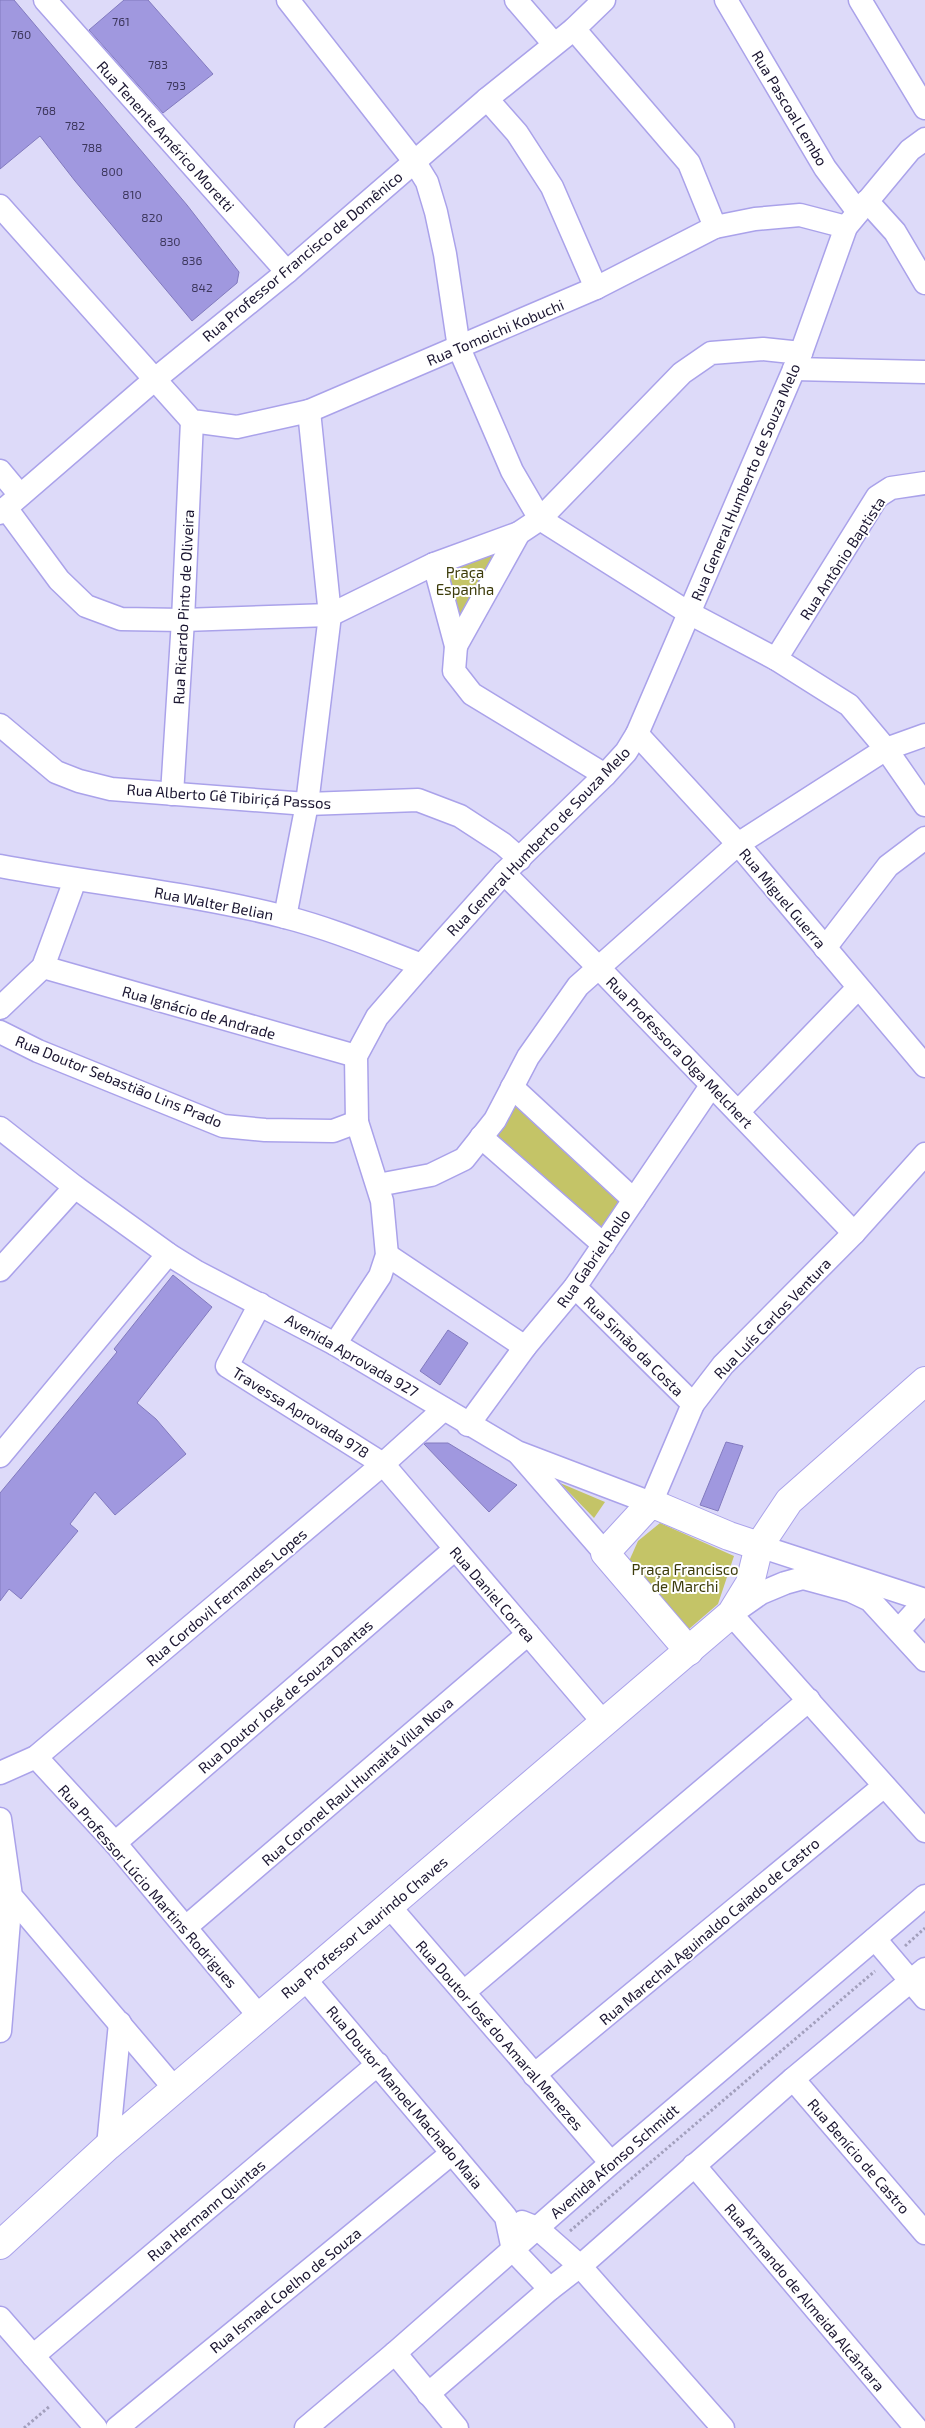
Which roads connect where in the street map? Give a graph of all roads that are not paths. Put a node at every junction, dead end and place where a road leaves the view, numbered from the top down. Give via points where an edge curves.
1 (45, 0) edge
2 (288, 0) edge
3 (516, 0) edge
4 (604, 0) edge
5 (726, 0) edge
6 (860, 0) edge
7 (574, 29) junction
8 (554, 44) junction
9 (487, 99) junction
10 (925, 108) edge
11 (925, 139) edge
12 (414, 161) junction
13 (0, 206) edge
14 (857, 214) junction
15 (715, 227) junction
16 (287, 272) junction
17 (925, 283) edge
18 (596, 288) junction
19 (459, 348) junction
20 (797, 361) junction
21 (925, 372) edge
22 (154, 380) junction
23 (309, 411) junction
24 (192, 421) junction
25 (0, 471) edge
26 (925, 483) edge
27 (9, 505) edge
28 (540, 518) junction
29 (519, 533) junction
30 (434, 564) junction
31 (689, 613) junction
32 (330, 616) junction
33 (183, 620) junction
34 (456, 646) junction
35 (776, 659) junction
36 (0, 725) edge
37 (638, 734) junction
38 (925, 735) edge
39 (886, 748) junction
40 (605, 776) junction
41 (172, 794) junction
42 (307, 804) junction
43 (925, 805) edge
44 (925, 838) edge
45 (738, 844) junction
46 (0, 866) edge
47 (512, 866) junction
48 (75, 880) junction
49 (285, 917) junction
50 (825, 948) junction
51 (422, 965) junction
52 (43, 967) junction
53 (598, 967) junction
54 (858, 988) junction
55 (0, 1008) edge
56 (0, 1032) edge
57 (356, 1056) junction
58 (925, 1066) edge
59 (711, 1086) junction
60 (512, 1087) junction
61 (738, 1112) junction
62 (357, 1122) junction
63 (0, 1128) edge
64 (481, 1137) junction
65 (925, 1154) edge
66 (378, 1185) junction
67 (75, 1187) junction
68 (634, 1200) junction
69 (854, 1233) junction
70 (604, 1245) junction
71 (168, 1254) junction
72 (387, 1255) junction
73 (0, 1270) edge
74 (575, 1287) junction
75 (260, 1304) junction
76 (335, 1344) junction
77 (525, 1347) junction
78 (925, 1381) edge
79 (693, 1404) junction
80 (444, 1408) junction
81 (468, 1424) junction
82 (517, 1452) junction
83 (0, 1456) edge
84 (384, 1464) junction
85 (651, 1503) junction
86 (759, 1546) junction
87 (455, 1549) junction
88 (605, 1553) junction
89 (925, 1600) edge
90 (925, 1606) edge
91 (731, 1614) junction
92 (899, 1630) junction
93 (528, 1634) junction
94 (689, 1651) junction
95 (925, 1660) edge
96 (810, 1700) junction
97 (604, 1723) junction
98 (36, 1758) junction
99 (0, 1773) edge
100 (884, 1786) junction
101 (0, 1819) edge
102 (925, 1831) edge
103 (115, 1844) junction
104 (925, 1896) edge
105 (6, 1898) edge
106 (389, 1906) junction
107 (186, 1927) junction
108 (875, 1939) junction
109 (918, 1975) edge
110 (304, 1978) junction
111 (464, 1992) junction
112 (925, 1998) edge
113 (259, 2016) junction
114 (120, 2023) junction
115 (0, 2031) edge
116 (378, 2064) junction
117 (534, 2075) junction
118 (793, 2079) junction
119 (175, 2089) junction
120 (108, 2146) junction
121 (452, 2153) junction
122 (611, 2163) junction
123 (694, 2165) junction
124 (506, 2216) junction
125 (537, 2228) junction
126 (925, 2233) edge
127 (0, 2245) edge
128 (513, 2250) junction
129 (580, 2266) junction
130 (550, 2289) junction
131 (0, 2318) edge
132 (395, 2353) junction
133 (33, 2356) junction
134 (428, 2394) junction
135 (96, 2428) edge
136 (118, 2428) edge
137 (306, 2428) edge
138 (457, 2428) edge
139 (722, 2428) edge
140 (916, 2428) edge

1 - 16 street, Rua Tenente Américo Moretti
2 - 12 street
3 - 8 street
4 - 7 street, Rua Professor Francisco de Domênico
5 - 14 street, Rua Pascoal Lembo via 825,168
6 - 10 street
7 - 8 street, Rua Professor Francisco de Domênico
7 - 15 street via 689,163
8 - 9 street, Rua Professor Francisco de Domênico
9 - 12 street, Rua Professor Francisco de Domênico
9 - 18 street via 516,133 552,187
11 - 14 street via 910,150
12 - 16 street, Rua Professor Francisco de Domênico
12 - 19 street via 426,182 436,212
13 - 22 street
14 - 15 street, Rua Tomoichi Kobuchi via 755,219
14 - 17 street, Rua Pascoal Lembo via 895,232
14 - 20 street, Rua General Humberto de Souza Melo
15 - 18 street, Rua Tomoichi Kobuchi
16 - 22 street, Rua Professor Francisco de Domênico
18 - 19 street, Rua Tomoichi Kobuchi
19 - 23 street, Rua Tomoichi Kobuchi
19 - 28 street via 512,471
20 - 21 street
20 - 28 street via 763,349 711,353 682,373
20 - 31 street, Rua General Humberto de Souza Melo
22 - 24 street
22 - 27 street, Rua Professor Francisco de Domênico
23 - 24 street, Rua Tomoichi Kobuchi via 237,428
23 - 32 street
24 - 33 street, Rua Ricardo Pinto de Oliveira
25 - 27 street
26 - 35 street, Rua Antônio Baptista via 891,488 878,497
27 - 33 street via 59,580 86,606 121,619
28 - 29 street
28 - 31 street
29 - 30 street
29 - 34 street
30 - 32 street
30 - 34 street
31 - 35 street
31 - 37 street, Rua General Humberto de Souza Melo
32 - 33 street
32 - 42 street
33 - 41 street, Rua Ricardo Pinto de Oliveira
34 - 40 street via 454,671 472,694
35 - 39 street via 849,705
36 - 41 street, Rua Alberto Gê Tibiriçá Passos via 56,772 111,788
37 - 40 street, Rua General Humberto de Souza Melo
37 - 45 street, Rua Miguel Guerra
38 - 39 street
39 - 43 street
39 - 45 street
40 - 47 street, Rua General Humberto de Souza Melo
41 - 42 street, Rua Alberto Gê Tibiriçá Passos
42 - 47 street, Rua Alberto Gê Tibiriçá Passos via 418,800 460,816 503,844
42 - 49 street
44 - 50 street via 888,866
45 - 50 street, Rua Miguel Guerra
45 - 53 street
46 - 48 street, Rua Walter Belian
47 - 51 street, Rua General Humberto de Souza Melo
47 - 53 street, Rua Professora Olga Melchert
48 - 49 street, Rua Walter Belian via 173,894
48 - 52 street
49 - 51 street, Rua Walter Belian
50 - 54 street, Rua Miguel Guerra
51 - 57 street, Rua General Humberto de Souza Melo via 377,1017
52 - 55 street
52 - 57 street, Rua Ignácio de Andrade
53 - 59 street, Rua Professora Olga Melchert
53 - 60 street via 578,986 528,1057
54 - 58 street, Rua Miguel Guerra
54 - 61 street
56 - 62 street, Rua Doutor Sebastião Lins Prado via 38,1051 223,1126 333,1131
57 - 62 street, Rua General Humberto de Souza Melo
59 - 61 street, Rua Professora Olga Melchert
59 - 68 street, Rua Gabriel Rollo
60 - 64 street via 495,1120
60 - 68 street
61 - 69 street, Rua Professora Olga Melchert
62 - 66 street, Rua General Humberto de Souza Melo
63 - 67 street, Avenida Aprovada 927
64 - 66 street via 464,1159 431,1175
64 - 70 street
65 - 69 street, Rua Luís Carlos Ventura
66 - 72 street, Rua General Humberto de Souza Melo
67 - 71 street, Avenida Aprovada 927
67 - 73 street
68 - 70 street, Rua Gabriel Rollo
69 - 79 street, Rua Luís Carlos Ventura via 723,1365
70 - 74 street, Rua Gabriel Rollo
71 - 75 street, Avenida Aprovada 927
71 - 83 street
72 - 76 street, Rua General Humberto de Souza Melo via 380,1276
72 - 77 street
74 - 77 street, Rua Gabriel Rollo
74 - 79 street, Rua Simão da Costa
75 - 76 street, Avenida Aprovada 927
75 - 84 street, Travessa Aprovada 978 via 227,1366
76 - 80 street, Avenida Aprovada 927
77 - 81 street, Rua Gabriel Rollo
78 - 86 street via 789,1501
79 - 85 street, Rua Luís Carlos Ventura
80 - 81 street, Avenida Aprovada 927
80 - 84 street, Rua Cordovil Fernandes Lopes
81 - 82 street, Avenida Aprovada 927
82 - 85 street, Avenida Aprovada 927
82 - 88 street
84 - 87 street, Rua Daniel Correa
84 - 98 street, Rua Cordovil Fernandes Lopes
85 - 86 street, Avenida Aprovada 927
85 - 88 street
86 - 89 street
86 - 91 street via 750,1583
87 - 93 street, Rua Daniel Correa
87 - 103 street, Rua Doutor José de Souza Dantas
88 - 94 street
90 - 92 street via 918,1609
91 - 92 street via 762,1594 803,1578 851,1591 870,1600
91 - 94 street, Rua Professor Laurindo Chaves
91 - 96 street
92 - 95 street
93 - 97 street, Rua Daniel Correa
93 - 107 street, Rua Coronel Raul Humaitá Villa Nova
94 - 97 street, Rua Professor Laurindo Chaves
96 - 100 street
96 - 111 street
97 - 106 street, Rua Professor Laurindo Chaves
98 - 99 street, Rua Cordovil Fernandes Lopes
98 - 103 street, Rua Professor Lúcio Martins Rodrigues
100 - 102 street
100 - 117 street, Rua Marechal Aguinaldo Caiado de Castro
101 - 105 street
103 - 107 street, Rua Professor Lúcio Martins Rodrigues
104 - 108 street, Avenida Afonso Schmidt
105 - 114 street
105 - 115 street
106 - 110 street, Rua Professor Laurindo Chaves
106 - 111 street, Rua Doutor José do Amaral Menezes
107 - 113 street, Rua Professor Lúcio Martins Rodrigues
108 - 109 street via 891,1958
108 - 122 street, Avenida Afonso Schmidt
109 - 112 street
109 - 118 street
110 - 113 street, Rua Professor Laurindo Chaves
110 - 116 street, Rua Doutor Manoel Machado Maia
111 - 117 street, Rua Doutor José do Amaral Menezes
113 - 119 street, Rua Professor Laurindo Chaves
114 - 119 street
114 - 120 street
116 - 121 street, Rua Doutor Manoel Machado Maia
116 - 133 street, Rua Hermann Quintas
117 - 122 street, Rua Doutor José do Amaral Menezes
118 - 123 street
118 - 126 street, Rua Benício de Castro
119 - 120 street, Rua Professor Laurindo Chaves
120 - 127 street, Rua Professor Laurindo Chaves
121 - 124 street, Rua Doutor Manoel Machado Maia
121 - 136 street, Rua Ismael Coelho de Souza
122 - 125 street, Avenida Afonso Schmidt
123 - 129 street
123 - 140 street, Rua Armando de Almeida Alcântara
124 - 125 street, Rua Doutor Manoel Machado Maia
124 - 128 street, Rua Doutor Manoel Machado Maia
125 - 128 street, Avenida Afonso Schmidt
125 - 129 street
128 - 130 street
128 - 132 street, Avenida Afonso Schmidt
129 - 130 street
129 - 139 street
130 - 134 street
131 - 133 street
132 - 134 street
132 - 137 street, Avenida Afonso Schmidt
133 - 135 street
134 - 138 street

